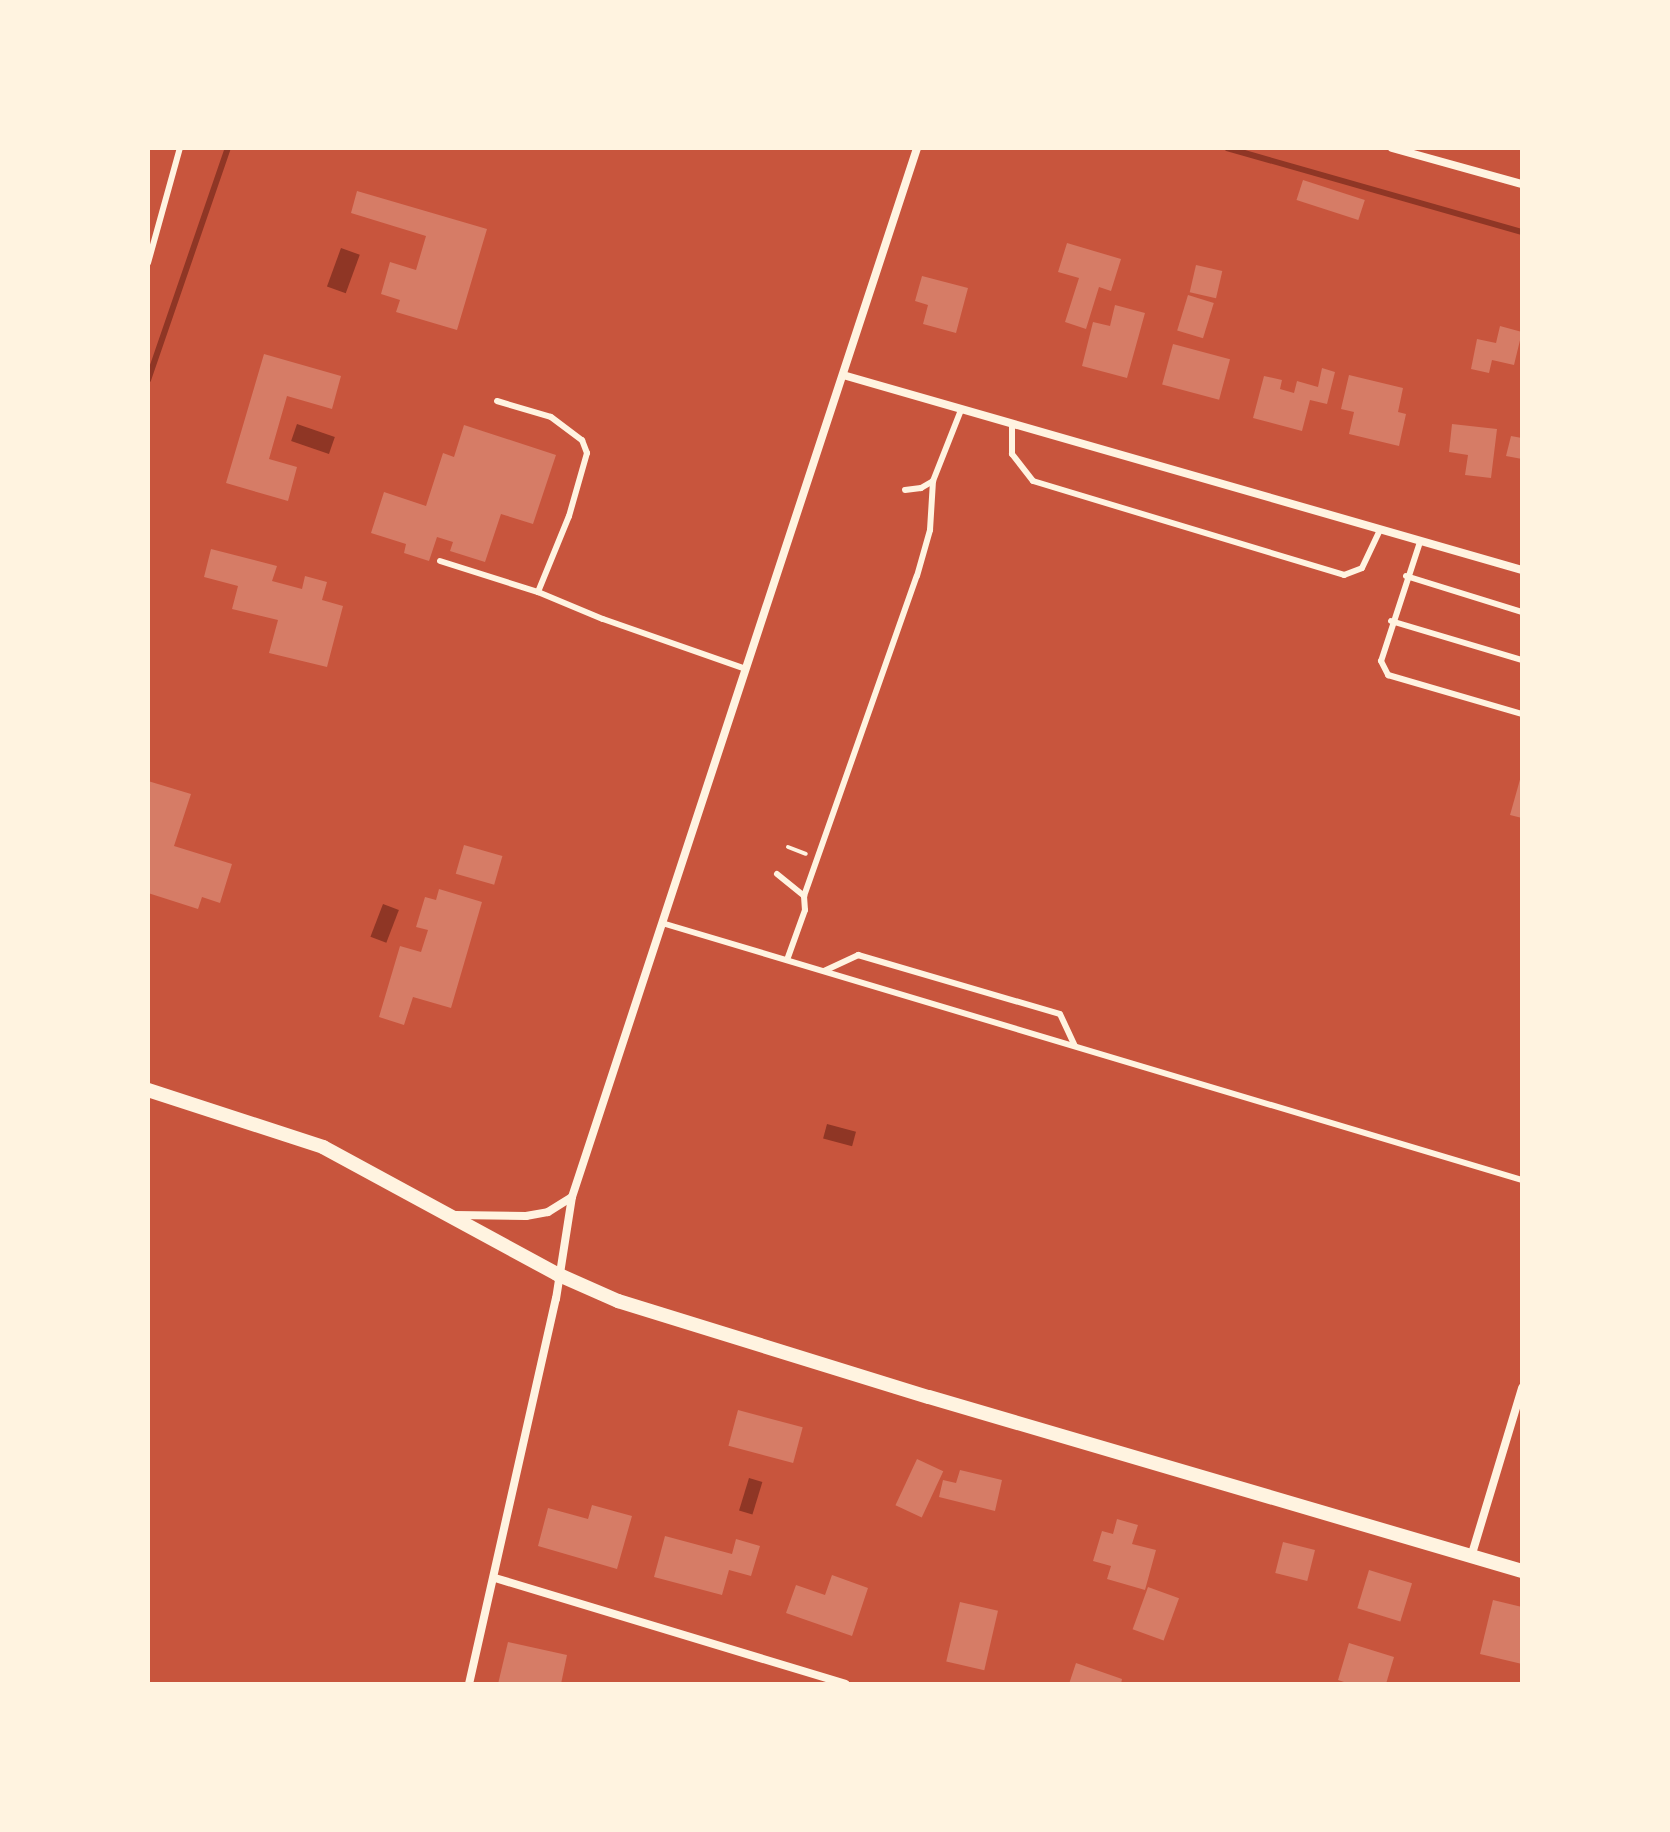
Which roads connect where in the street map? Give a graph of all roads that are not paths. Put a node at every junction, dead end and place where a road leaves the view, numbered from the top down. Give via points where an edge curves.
1 (180, 148) edge
2 (917, 148) edge
3 (1392, 148) edge
4 (1522, 184) edge
5 (148, 263) edge
6 (843, 375) junction
7 (497, 401) dead end
8 (961, 410) junction
9 (1012, 426) junction
10 (933, 481) junction
11 (905, 490) dead end
12 (1380, 530) junction
13 (1420, 542) junction
14 (440, 561) dead end
15 (1522, 570) edge
16 (1406, 576) junction
17 (538, 592) junction
18 (1522, 612) edge
19 (1391, 621) junction
20 (1522, 660) edge
21 (746, 669) junction
22 (1522, 714) edge
23 (777, 874) dead end
24 (804, 896) junction
25 (662, 923) junction
26 (787, 960) junction
27 (824, 971) junction
28 (1075, 1046) junction
29 (148, 1090) edge
30 (1522, 1180) edge
31 (572, 1197) junction
32 (455, 1215) junction
33 (557, 1274) junction
34 (1522, 1388) edge
35 (1471, 1557) junction
36 (1522, 1571) edge
37 (495, 1578) junction
38 (469, 1684) edge
39 (845, 1684) edge

1 - 5 lane
2 - 6 street
3 - 4 street
6 - 8 street
6 - 21 street
7 - 17 lane via 551,417 582,440 587,453
8 - 9 street
8 - 10 lane
9 - 12 street
9 - 12 lane via 1012,454 1033,481 1344,575 1362,568
10 - 11 lane
10 - 24 lane via 930,530 917,576
12 - 13 street
13 - 15 street
13 - 16 lane
14 - 17 lane
16 - 18 lane
16 - 19 lane
17 - 21 lane
19 - 20 lane
19 - 22 lane via 1381,661 1388,675
21 - 25 street
23 - 24 lane
24 - 26 lane via 805,910
25 - 26 lane
25 - 31 street
26 - 27 lane
27 - 28 lane
27 - 28 lane via 858,955 1060,1014
28 - 30 lane
29 - 32 street via 323,1147
31 - 32 street via 548,1212 526,1216
31 - 33 street
32 - 33 street
33 - 35 street via 618,1301
33 - 37 street via 556,1299
34 - 35 street
35 - 36 street
37 - 38 street
37 - 39 street

